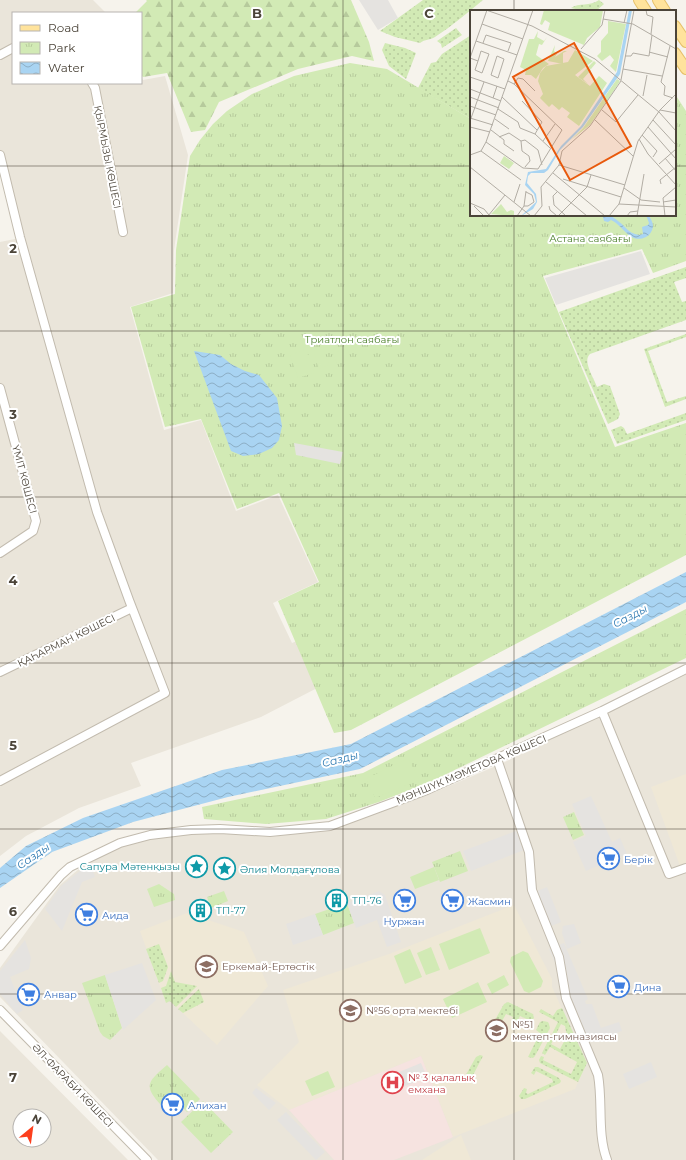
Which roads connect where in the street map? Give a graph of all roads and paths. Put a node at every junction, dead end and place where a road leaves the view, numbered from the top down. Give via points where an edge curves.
1 (639, 0) edge
2 (658, 0) edge
3 (645, 10) edge
4 (664, 10) edge
5 (676, 27) edge
6 (686, 42) edge
7 (12, 49) edge
8 (676, 54) edge
9 (0, 55) edge
10 (686, 69) edge
11 (93, 84) edge
12 (0, 155) edge
13 (122, 232) dead end
14 (0, 388) edge
15 (0, 553) edge
16 (132, 608) junction
17 (686, 669) edge
18 (0, 672) edge
19 (602, 711) junction
20 (497, 759) junction
21 (0, 781) edge
22 (686, 868) edge
23 (0, 946) edge
24 (0, 1010) edge
25 (147, 1160) edge
26 (607, 1160) edge

1 - 3 main road
2 - 4 main road
5 - 6 main road
7 - 9 street
8 - 10 main road
11 - 13 street, ҚЫРМЫЗЫ КӨШЕСІ
12 - 16 street via 22,245 97,512
14 - 15 street, ҮМІТ КӨШЕСІ via 36,521 33,530
16 - 18 street, ҚАҺАРМАН КӨШЕСІ
16 - 21 street via 165,693
17 - 19 street, МӘНШҮК МӘМЕТОВА КӨШЕСІ
19 - 20 street, МӘНШҮК МӘМЕТОВА КӨШЕСІ
19 - 22 street via 669,874
20 - 23 street, МӘНШҮК МӘМЕТОВА КӨШЕСІ via 427,790 330,826 270,832 191,830 124,841 70,867 60,875
20 - 26 street via 529,852 532,890 559,957 566,998 598,1075 603,1142
24 - 25 street, ӘЛ-ФАРАБИ КӨШЕСІ

